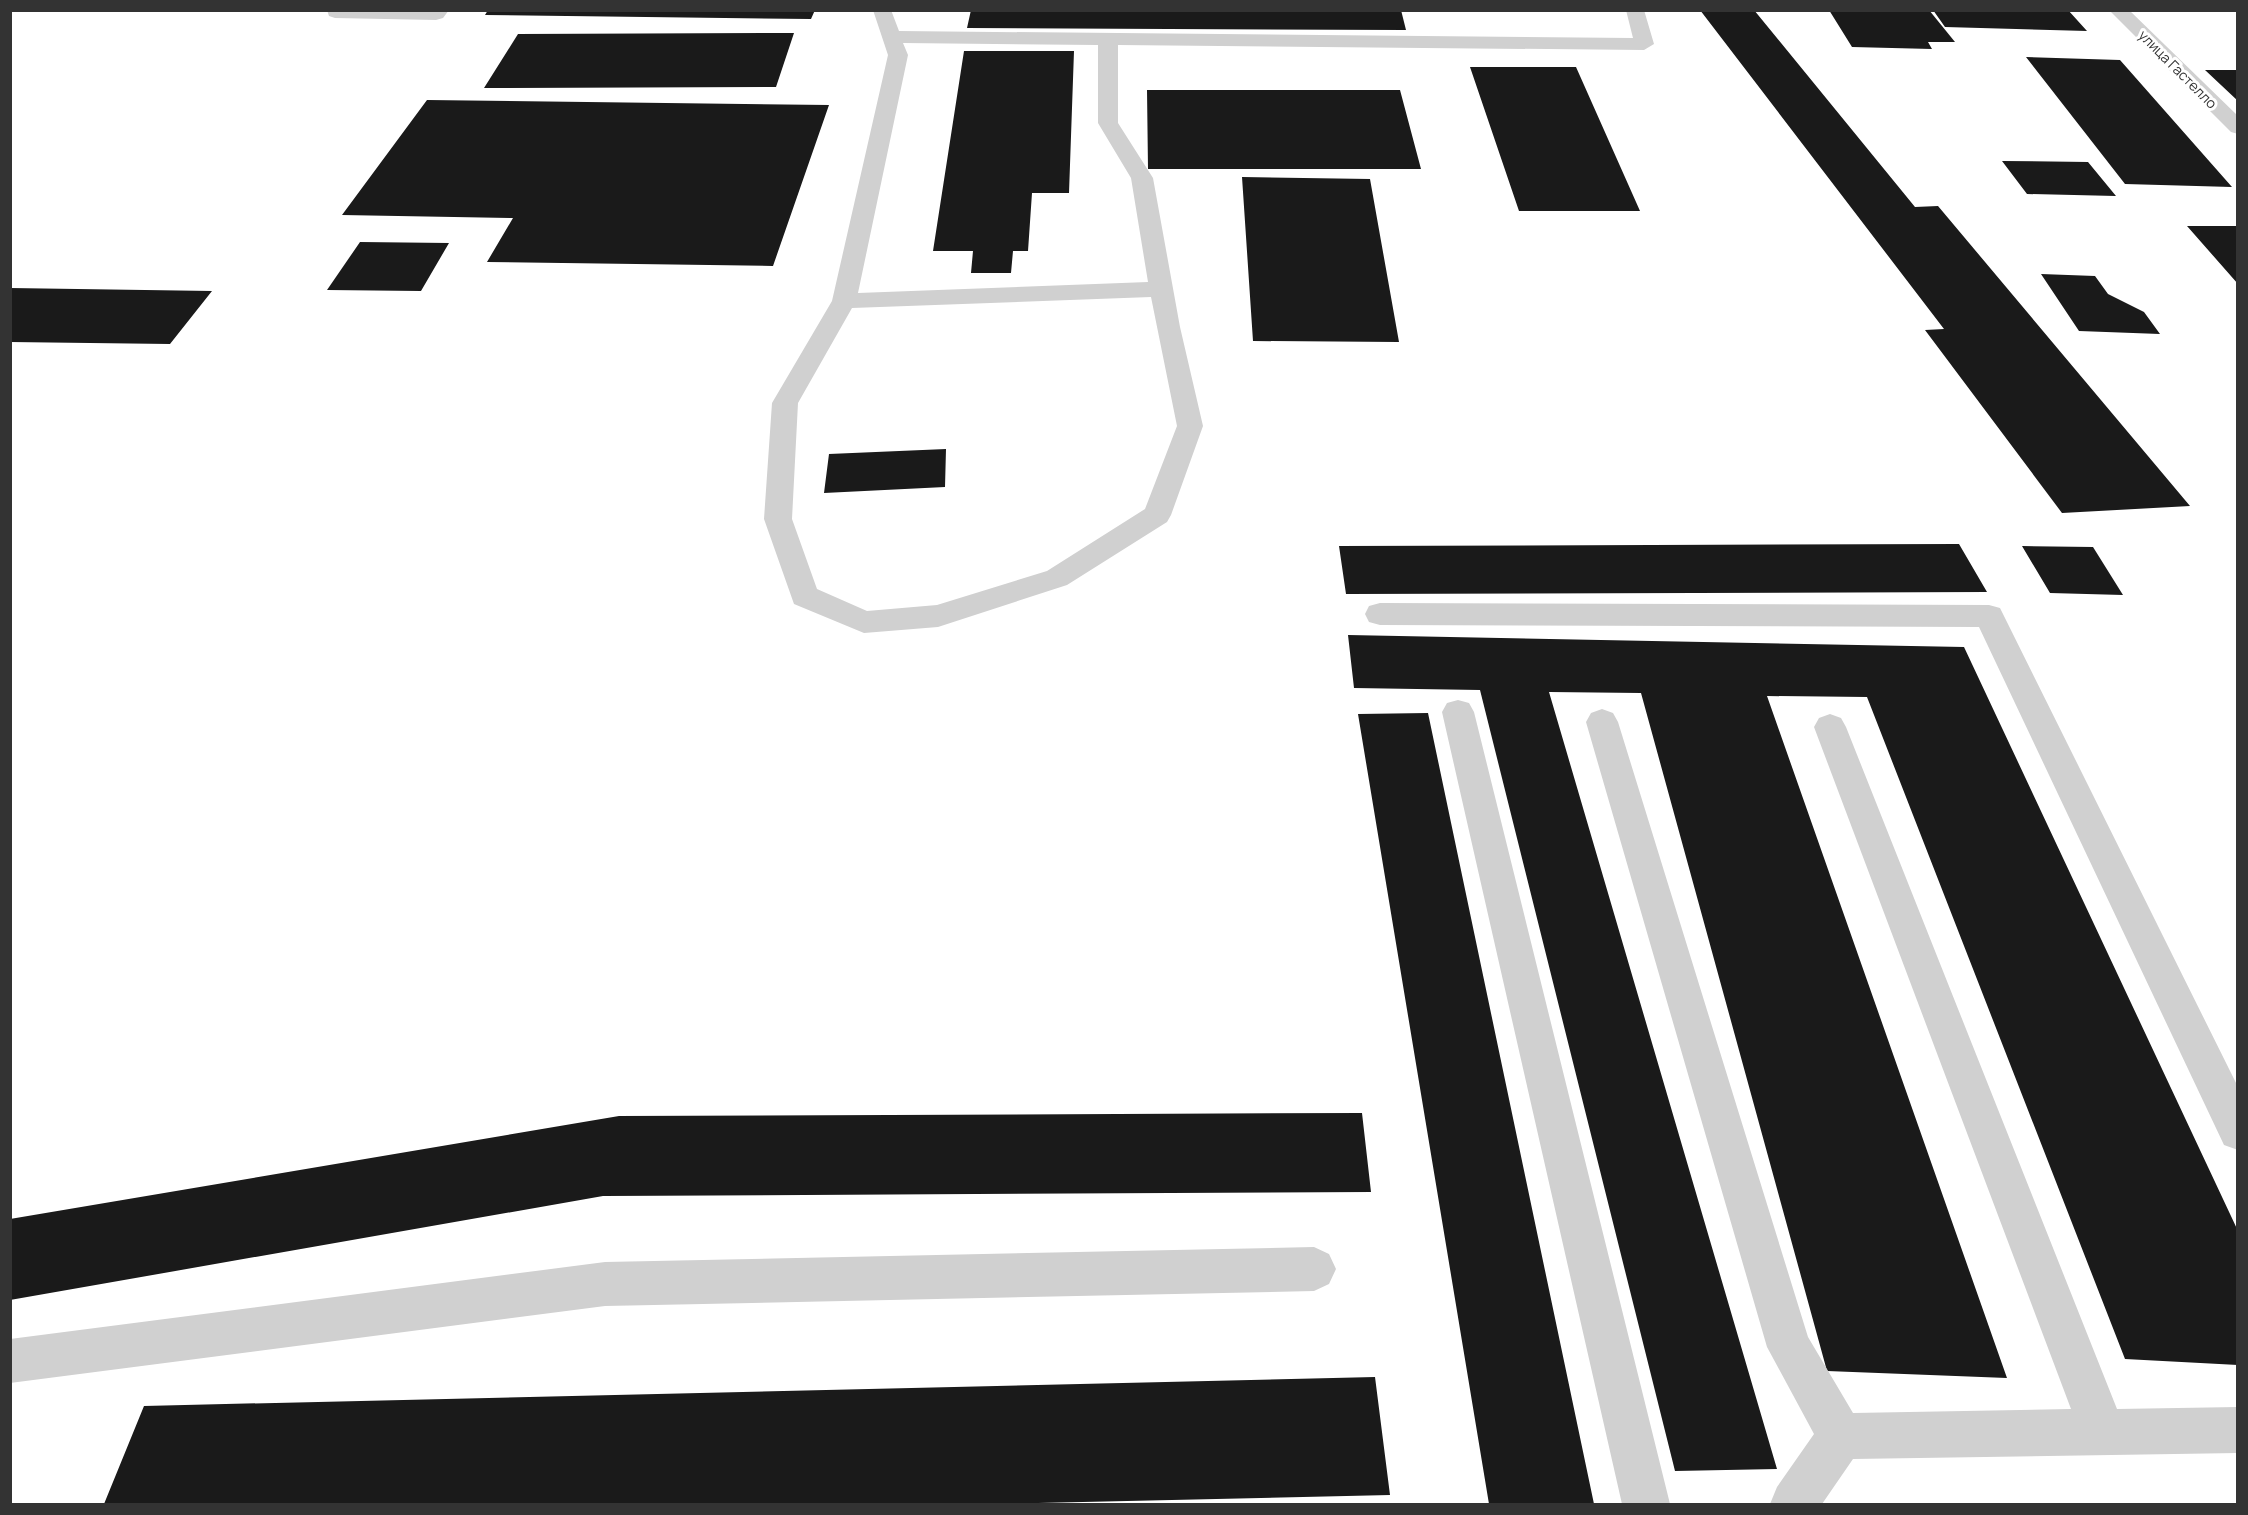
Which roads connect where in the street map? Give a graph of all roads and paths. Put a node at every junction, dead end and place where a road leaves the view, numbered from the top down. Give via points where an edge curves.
1 (440, 10) edge
2 (882, 10) edge
3 (1635, 10) edge
4 (2118, 10) edge
5 (335, 12) edge
6 (891, 36) junction
7 (1108, 38) junction
8 (2238, 128) edge
9 (1162, 289) junction
10 (844, 301) junction
11 (1380, 614) dead end
12 (1458, 712) dead end
13 (1602, 722) dead end
14 (1830, 727) dead end
15 (2238, 1131) edge
16 (1314, 1269) dead end
17 (10, 1360) edge
18 (2238, 1430) edge
19 (2103, 1432) junction
20 (1841, 1436) junction
21 (1646, 1504) edge
22 (1794, 1504) edge

1 - 5 street via 436,14
2 - 6 street
3 - 7 street via 1644,44
4 - 8 street, улица Гастелло
6 - 7 street
6 - 10 street via 898,55
7 - 9 street via 1107,123 1142,178
9 - 10 street
9 - 10 street via 1190,426 1157,515 1057,578 938,616 864,622 805,596 778,519 785,403
11 - 15 street via 1989,616
12 - 21 street
13 - 20 street via 1789,1347
14 - 19 street
16 - 17 street via 605,1284
18 - 19 street
19 - 20 street
20 - 22 street

